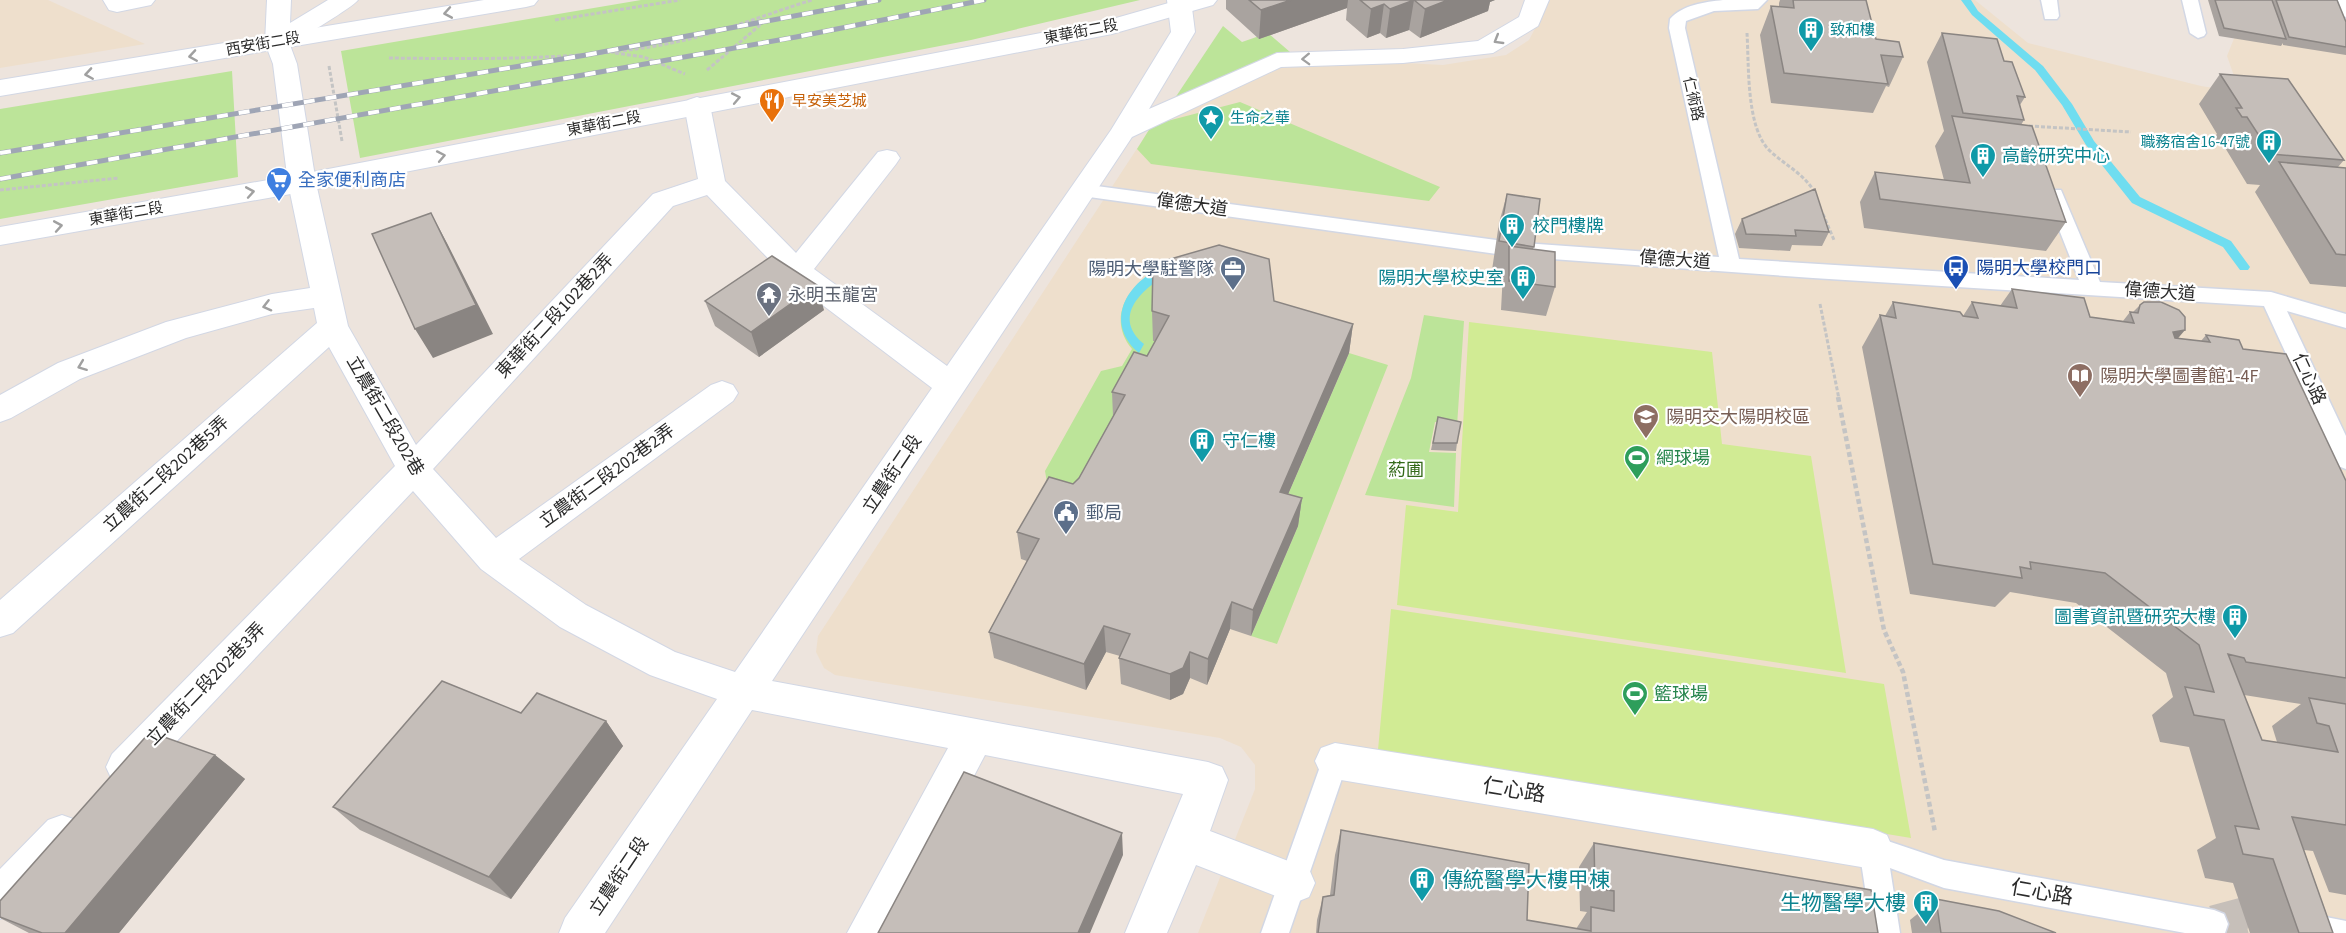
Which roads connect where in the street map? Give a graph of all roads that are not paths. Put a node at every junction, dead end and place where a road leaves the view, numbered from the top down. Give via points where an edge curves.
1 (115, 0) edge
2 (143, 0) edge
3 (279, 0) edge
4 (346, 0) edge
5 (526, 0) edge
6 (1205, 0) edge
7 (1537, 0) edge
8 (1759, 0) edge
9 (2190, 0) edge
10 (2340, 0) edge
11 (1179, 4) edge
12 (2346, 12) edge
13 (2198, 33) dead end
14 (277, 43) junction
15 (0, 88) edge
16 (695, 92) junction
17 (2026, 126) edge
18 (1123, 131) junction
19 (887, 158) dead end
20 (302, 183) junction
21 (712, 184) junction
22 (1082, 190) junction
23 (0, 236) edge
24 (1730, 264) junction
25 (796, 271) junction
26 (2092, 287) junction
27 (2271, 299) junction
28 (329, 311) junction
29 (2346, 321) edge
30 (952, 386) junction
31 (722, 393) dead end
32 (0, 410) edge
33 (2346, 460) edge
34 (413, 469) junction
35 (493, 559) junction
36 (0, 622) edge
37 (744, 692) junction
38 (975, 738) junction
39 (1335, 760) joint
40 (1186, 841) junction
41 (1873, 849) junction
42 (1294, 883) junction
43 (0, 898) edge
44 (2214, 924) tunnel mouth
45 (580, 933) edge
46 (868, 933) edge
47 (1146, 933) edge
48 (1275, 933) edge
49 (1886, 933) edge

1 - 2 street via 117,5
3 - 14 street
4 - 14 street
5 -> 14 street, 西安街二段
6 - 11 street, 東華街二段
7 -> 18 street via 1530,21 1484,48 1403,56 1277,60
8 - 24 lane, 仁術路 via 1752,6 1695,8 1678,19 1677,28
9 - 13 lane
10 - 12 lane
16 -> 11 street, 東華街二段 via 1112,27
11 - 18 street, 立農街二段 via 1183,32
14 -> 15 street, 西安街二段
14 - 20 street, 立農街二段202巷 via 285,64
20 -> 16 street, 東華街二段
16 - 21 street
17 - 26 lane
18 - 22 street, 立農街二段
19 - 25 street
23 -> 20 street, 東華街二段
20 - 28 street, 立農街二段202巷
21 - 25 street
21 - 34 street, 東華街二段102巷2弄 via 663,200
22 - 24 lane, 偉德大道 via 1511,249
22 - 30 street, 立農街二段
24 - 26 lane, 偉德大道
25 - 30 street
26 - 27 lane, 偉德大道
27 - 29 lane, 偉德大道
27 - 33 lane, 仁心路
28 -> 32 street via 272,304 177,330 69,372
28 - 34 street, 立農街二段202巷
28 - 36 street, 立農街二段202巷5弄
30 - 37 street, 立農街二段
31 - 35 street, 立農街二段202巷2弄
34 - 35 street, 立農街二段202巷
34 - 43 street, 立農街二段202巷3弄
35 - 37 street, 立農街二段202巷 via 573,616 663,664
37 - 38 street, 立農街二段202巷
37 - 45 street, 立農街二段
38 - 40 street, 立農街二段202巷 via 1208,780
38 - 46 street
39 - 41 street, 仁心路
39 - 42 lane, 仁心路
40 - 42 street
40 - 47 street
41 - 44 lane, 仁心路 via 1944,874
41 - 49 lane
42 - 48 lane, 仁心路

